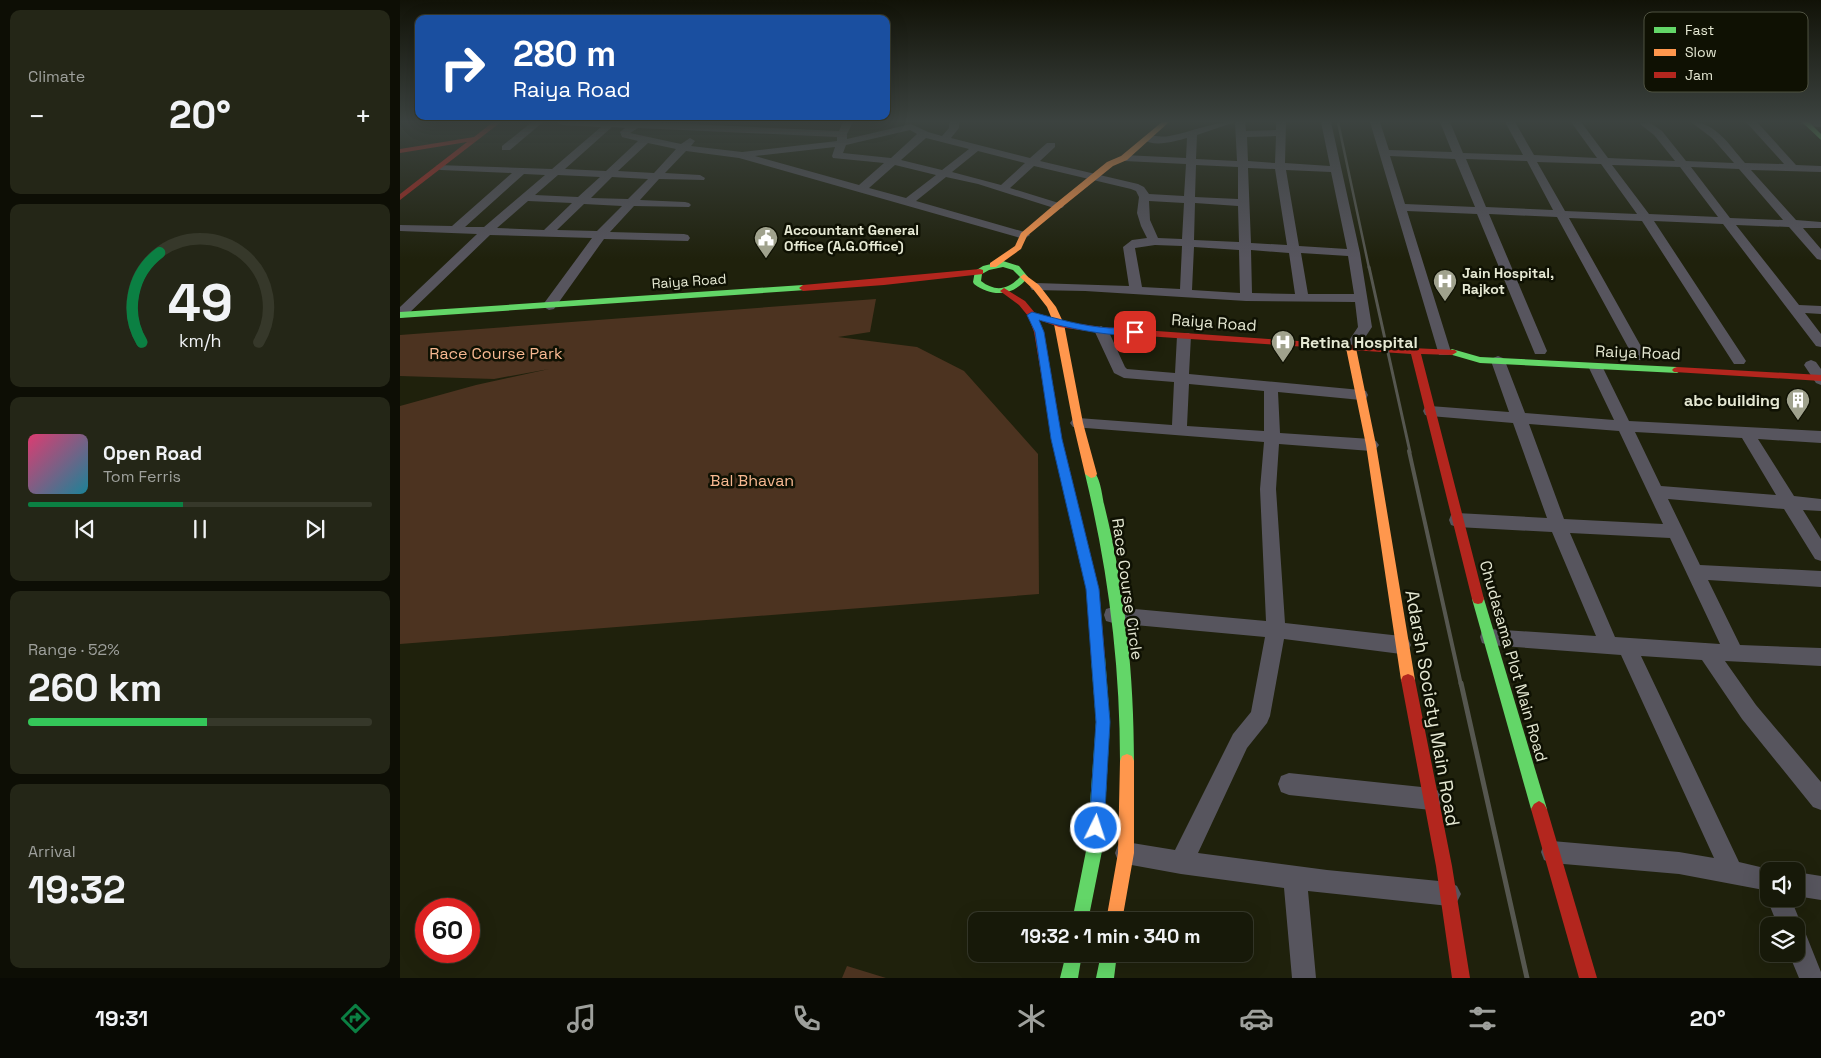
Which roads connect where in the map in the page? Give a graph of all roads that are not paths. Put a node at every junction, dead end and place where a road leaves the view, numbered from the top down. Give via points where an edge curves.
1 (426, 168) edge
2 (440, 168) edge
3 (458, 168) edge
4 (559, 168) edge
5 (614, 168) edge
6 (665, 168) edge
7 (828, 168) edge
8 (885, 168) edge
9 (921, 168) edge
10 (951, 168) edge
11 (1025, 168) edge
12 (1054, 168) edge
13 (1106, 168) edge
14 (1133, 168) edge
15 (1174, 168) edge
16 (1190, 168) edge
17 (1243, 168) edge
18 (1280, 168) edge
19 (1310, 168) edge
20 (1388, 168) edge
21 (1463, 168) edge
22 (1536, 168) edge
23 (1609, 168) edge
24 (1686, 168) edge
25 (1744, 168) edge
26 (1785, 168) edge
27 (1794, 168) joint
28 (1335, 169) joint
29 (1806, 169) joint
30 (522, 170) junction
31 (555, 171) junction
32 (608, 173) junction
33 (944, 173) junction
34 (1819, 174) edge
35 (657, 176) junction
36 (700, 178) dead end
37 (1094, 178) junction
38 (1143, 179) junction
39 (400, 187) edge
40 (1002, 188) junction
41 (861, 189) junction
42 (400, 198) edge
43 (526, 198) junction
44 (580, 200) junction
45 (1190, 200) junction
46 (631, 202) junction
47 (908, 202) junction
48 (1244, 203) junction
49 (685, 205) dead end
50 (1058, 206) junction
51 (1400, 207) junction
52 (1481, 210) junction
53 (1561, 214) junction
54 (1646, 218) junction
55 (1726, 222) junction
56 (1793, 224) junction
57 (1821, 225) edge
58 (400, 228) edge
59 (455, 230) junction
60 (488, 230) junction
61 (548, 232) junction
62 (601, 234) junction
63 (1024, 235) junction
64 (684, 238) dead end
65 (1155, 241) junction
66 (1189, 243) junction
67 (1018, 246) junction
68 (1244, 247) junction
69 (1294, 249) junction
70 (1354, 253) junction
71 (1821, 256) edge
72 (993, 265) junction
73 (980, 272) junction
74 (1022, 274) junction
75 (1036, 287) junction
76 (1136, 290) junction
77 (1004, 291) junction
78 (1186, 293) junction
79 (1246, 297) junction
80 (1302, 297) junction
81 (1362, 298) junction
82 (548, 306) junction
83 (1796, 309) junction
84 (1821, 310) edge
85 (400, 315) edge
86 (1032, 315) junction
87 (1059, 324) junction
88 (1101, 330) junction
89 (1184, 336) junction
90 (1821, 343) edge
91 (1351, 348) junction
92 (1483, 348) dead end
93 (1415, 351) junction
94 (1540, 351) dead end
95 (1450, 352) junction
96 (1640, 357) junction
97 (1690, 359) dead end
98 (1498, 361) junction
99 (1598, 361) junction
100 (1739, 361) dead end
101 (1816, 372) edge
102 (1183, 379) junction
103 (1270, 387) junction
104 (1360, 395) junction
105 (1430, 411) junction
106 (1520, 418) junction
107 (1078, 422) junction
108 (1624, 426) junction
109 (1179, 430) junction
110 (1747, 434) junction
111 (1272, 437) junction
112 (1821, 437) edge
113 (1371, 445) junction
114 (1656, 492) junction
115 (1790, 502) junction
116 (1821, 505) edge
117 (1458, 520) junction
118 (1560, 524) junction
119 (1676, 532) junction
120 (1821, 554) edge
121 (1695, 572) junction
122 (1821, 579) edge
123 (1095, 613) junction
124 (1118, 615) junction
125 (1276, 630) junction
126 (1489, 637) junction
127 (1401, 645) junction
128 (1619, 647) junction
129 (1707, 652) junction
130 (1734, 653) junction
131 (1821, 657) edge
132 (1289, 784) dead end
133 (1432, 799) junction
134 (1821, 799) edge
135 (1552, 852) junction
136 (1126, 853) junction
137 (1181, 863) junction
138 (1732, 872) junction
139 (1760, 877) edge
140 (1295, 878) junction
141 (1805, 885) edge
142 (1821, 888) edge
143 (1449, 894) junction
144 (1082, 912) edge
145 (1116, 912) edge
146 (1805, 961) edge
147 (1072, 962) edge
148 (1069, 978) edge
149 (1304, 978) edge
150 (1461, 978) edge
151 (1588, 978) edge
152 (1812, 978) edge

1 - 39 main road
2 - 42 main road
3 - 30 street
4 - 31 street
5 - 32 street
6 - 35 street
7 - 41 street
8 - 41 street
9 - 33 street
10 - 33 street
11 - 40 street
12 - 37 street
13 - 37 main road
14 - 38 street
15 - 38 street
16 - 45 street
17 - 48 street
18 - 69 street
19 - 28 street
20 - 51 street
21 - 52 street
22 - 53 street
23 - 54 street
24 - 55 street
25 - 56 street
26 - 27 street
27 - 29 street
28 - 70 street
29 - 34 street
30 - 31 street
30 - 59 street
31 - 32 street
31 - 43 street
32 - 35 street
32 - 44 street
33 - 40 street
33 - 47 street
35 - 36 street
35 - 46 street
37 - 38 street
37 - 50 main road
38 - 45 street
38 - 65 street via 1142,203 1147,233
40 - 50 street
41 - 47 street
43 - 44 street
43 - 60 street
44 - 46 street
44 - 61 street
45 - 48 street
45 - 66 street
46 - 49 street
46 - 62 street
47 - 63 street
48 - 68 street
50 - 63 main road
51 - 52 street
51 - 95 street
52 - 53 street
52 - 94 street
53 - 54 street
53 - 96 street
54 - 55 street
54 - 100 street
55 - 56 street
55 - 83 street
56 - 57 street
56 - 71 street
58 - 59 street
59 - 60 street
60 - 61 street
60 - 85 street
61 - 62 street
62 - 64 street
62 - 82 street
63 - 67 main road
65 - 66 street
65 - 76 street via 1136,243 1129,248
66 - 68 street
66 - 78 street
67 - 72 main road
67 - 74 main road
68 - 69 street
68 - 79 street
69 - 70 street
69 - 80 street
70 - 81 street
72 - 73 main road
72 - 74 main road via 1013,266
73 - 77 main road via 977,282 981,288
73 - 82 main road, Raiya Road
74 - 75 main road, Race Course Circle
74 - 77 main road via 1020,284
75 - 76 street
75 - 87 main road, Race Course Circle
76 - 78 street
77 - 86 main road via 1022,303
78 - 79 street
79 - 80 street
80 - 81 street
81 - 91 street via 1365,327
82 - 85 main road, Raiya Road
83 - 84 street
83 - 90 street
86 - 87 main road, Raiya Road
86 - 123 main road via 1040,332 1057,439
87 - 88 main road, Raiya Road
87 - 107 main road, Race Course Circle
88 - 89 main road, Raiya Road
88 - 102 street via 1119,370 1132,375
89 - 91 main road, Raiya Road
89 - 102 street
91 - 93 main road, Raiya Road
91 - 104 main road, Adarsh Society Main Road
92 - 95 main road, Raiya Road
93 - 95 main road, Raiya Road
93 - 105 main road, Chudasama Plot Main Road
95 - 98 main road, Raiya Road
96 - 97 main road, Raiya Road
96 - 99 main road, Raiya Road
98 - 99 main road, Raiya Road
98 - 106 street
99 - 101 main road, Raiya Road via 1699,370
99 - 108 street
102 - 103 street
102 - 109 street
103 - 104 street
103 - 111 street
104 - 113 main road, Adarsh Society Main Road
105 - 106 street
105 - 117 main road, Chudasama Plot Main Road
106 - 108 street
106 - 118 street
107 - 109 street
107 - 124 main road, Race Course Circle via 1100,513
108 - 110 street
108 - 114 street
109 - 111 street
110 - 112 street
110 - 115 street
111 - 113 street
111 - 125 street via 1268,489
113 - 127 main road, Adarsh Society Main Road
114 - 115 street
114 - 119 street
115 - 116 street
115 - 120 street
117 - 118 street
117 - 126 main road, Chudasama Plot Main Road
118 - 119 street
118 - 128 street via 1596,619
119 - 121 street
121 - 122 street
121 - 130 street
123 - 124 street
123 - 144 main road via 1103,722 1095,846
124 - 125 street
124 - 136 main road, Race Course Circle via 1128,718
125 - 127 street
125 - 137 street via 1260,716 1240,741
126 - 128 street
126 - 135 main road, Chudasama Plot Main Road
127 - 133 main road, Adarsh Society Main Road
128 - 129 street
128 - 138 street
129 - 130 street
129 - 134 street via 1749,712
130 - 131 street
132 - 133 street
133 - 143 main road, Adarsh Society Main Road
135 - 138 street via 1679,863
135 - 151 main road, Chudasama Plot Main Road
136 - 137 street
136 - 145 main road, Race Course Circle
137 - 140 street
138 - 139 street
140 - 143 street
140 - 149 street
141 - 142 street
143 - 150 main road, Adarsh Society Main Road
146 - 152 street
147 - 148 main road

